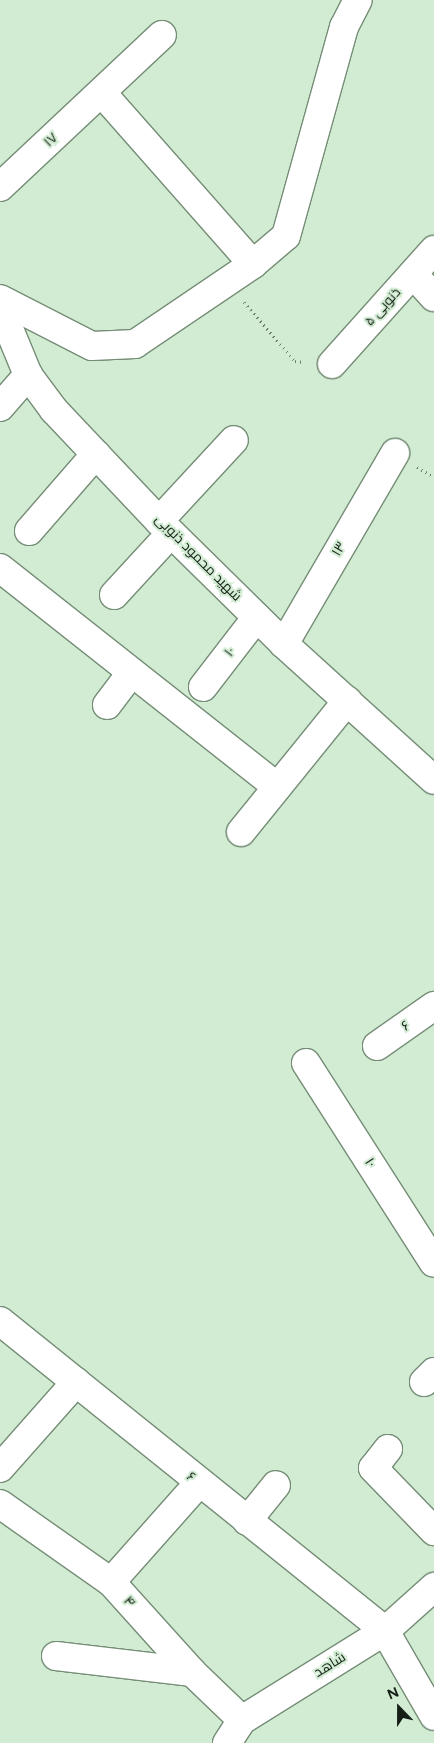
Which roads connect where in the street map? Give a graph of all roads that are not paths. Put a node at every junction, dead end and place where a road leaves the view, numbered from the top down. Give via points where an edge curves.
1 (358, 0) edge
2 (162, 34) dead end
3 (102, 93) junction
4 (0, 187) edge
5 (434, 250) edge
6 (252, 264) junction
7 (413, 274) junction
8 (434, 297) edge
9 (0, 299) edge
10 (0, 307) edge
11 (332, 364) road end
12 (28, 375) junction
13 (0, 407) edge
14 (234, 440) dead end
15 (395, 453) dead end
16 (96, 454) junction
17 (165, 527) junction
18 (29, 531) dead end
19 (0, 568) edge
20 (114, 595) dead end
21 (257, 617) junction
22 (284, 644) junction
23 (132, 672) junction
24 (203, 687) dead end
25 (347, 701) junction
26 (107, 705) dead end
27 (434, 780) edge
28 (277, 787) junction
29 (241, 832) dead end
30 (434, 1006) edge
31 (377, 1046) dead end
32 (306, 1063) dead end
33 (434, 1262) edge
34 (0, 1321) edge
35 (76, 1382) junction
36 (388, 1449) dead end
37 (0, 1468) edge
38 (199, 1483) junction
39 (276, 1485) dead end
40 (0, 1504) edge
41 (247, 1521) junction
42 (434, 1531) edge
43 (112, 1582) junction
44 (434, 1587) edge
45 (385, 1631) junction
46 (56, 1656) dead end
47 (192, 1672) junction
48 (434, 1716) edge
49 (242, 1720) junction
50 (227, 1743) edge

1 - 6 street via 344,27 286,236
2 - 3 street, ۱۷
3 - 4 street, ۱۷
3 - 6 street
5 - 7 street, ذنوبی ۵
6 - 9 street via 135,344 92,346
7 - 8 street
7 - 11 street, ذنوبی ۵
10 - 12 street, شهید محمود ذنوبی
12 - 13 street
12 - 16 street, شهید محمود ذنوبی via 54,410
14 - 17 street
15 - 22 street, ۱۳
16 - 17 street, شهید محمود ذنوبی
16 - 18 street
17 - 20 street
17 - 21 street, شهید محمود ذنوبی
19 - 23 street
21 - 22 street, شهید محمود ذنوبی
21 - 24 street, ۱۰
22 - 25 street, شهید محمود ذنوبی
23 - 26 street
23 - 28 street
25 - 27 street, شهید محمود ذنوبی
25 - 28 street
28 - 29 street
30 - 31 street, ۶
32 - 33 street, ۱۰
34 - 35 street, ۶
35 - 37 street
35 - 38 street, ۶
36 - 42 street via 373,1468
38 - 41 street, ۶
38 - 43 street
39 - 41 street
40 - 43 street, ۴
41 - 45 street, ۶
43 - 47 street, ۴
44 - 45 street, شاهد
45 - 48 street
45 - 49 street, شاهد
46 - 47 street
47 - 49 street, ۴
49 - 50 street, شاهد

